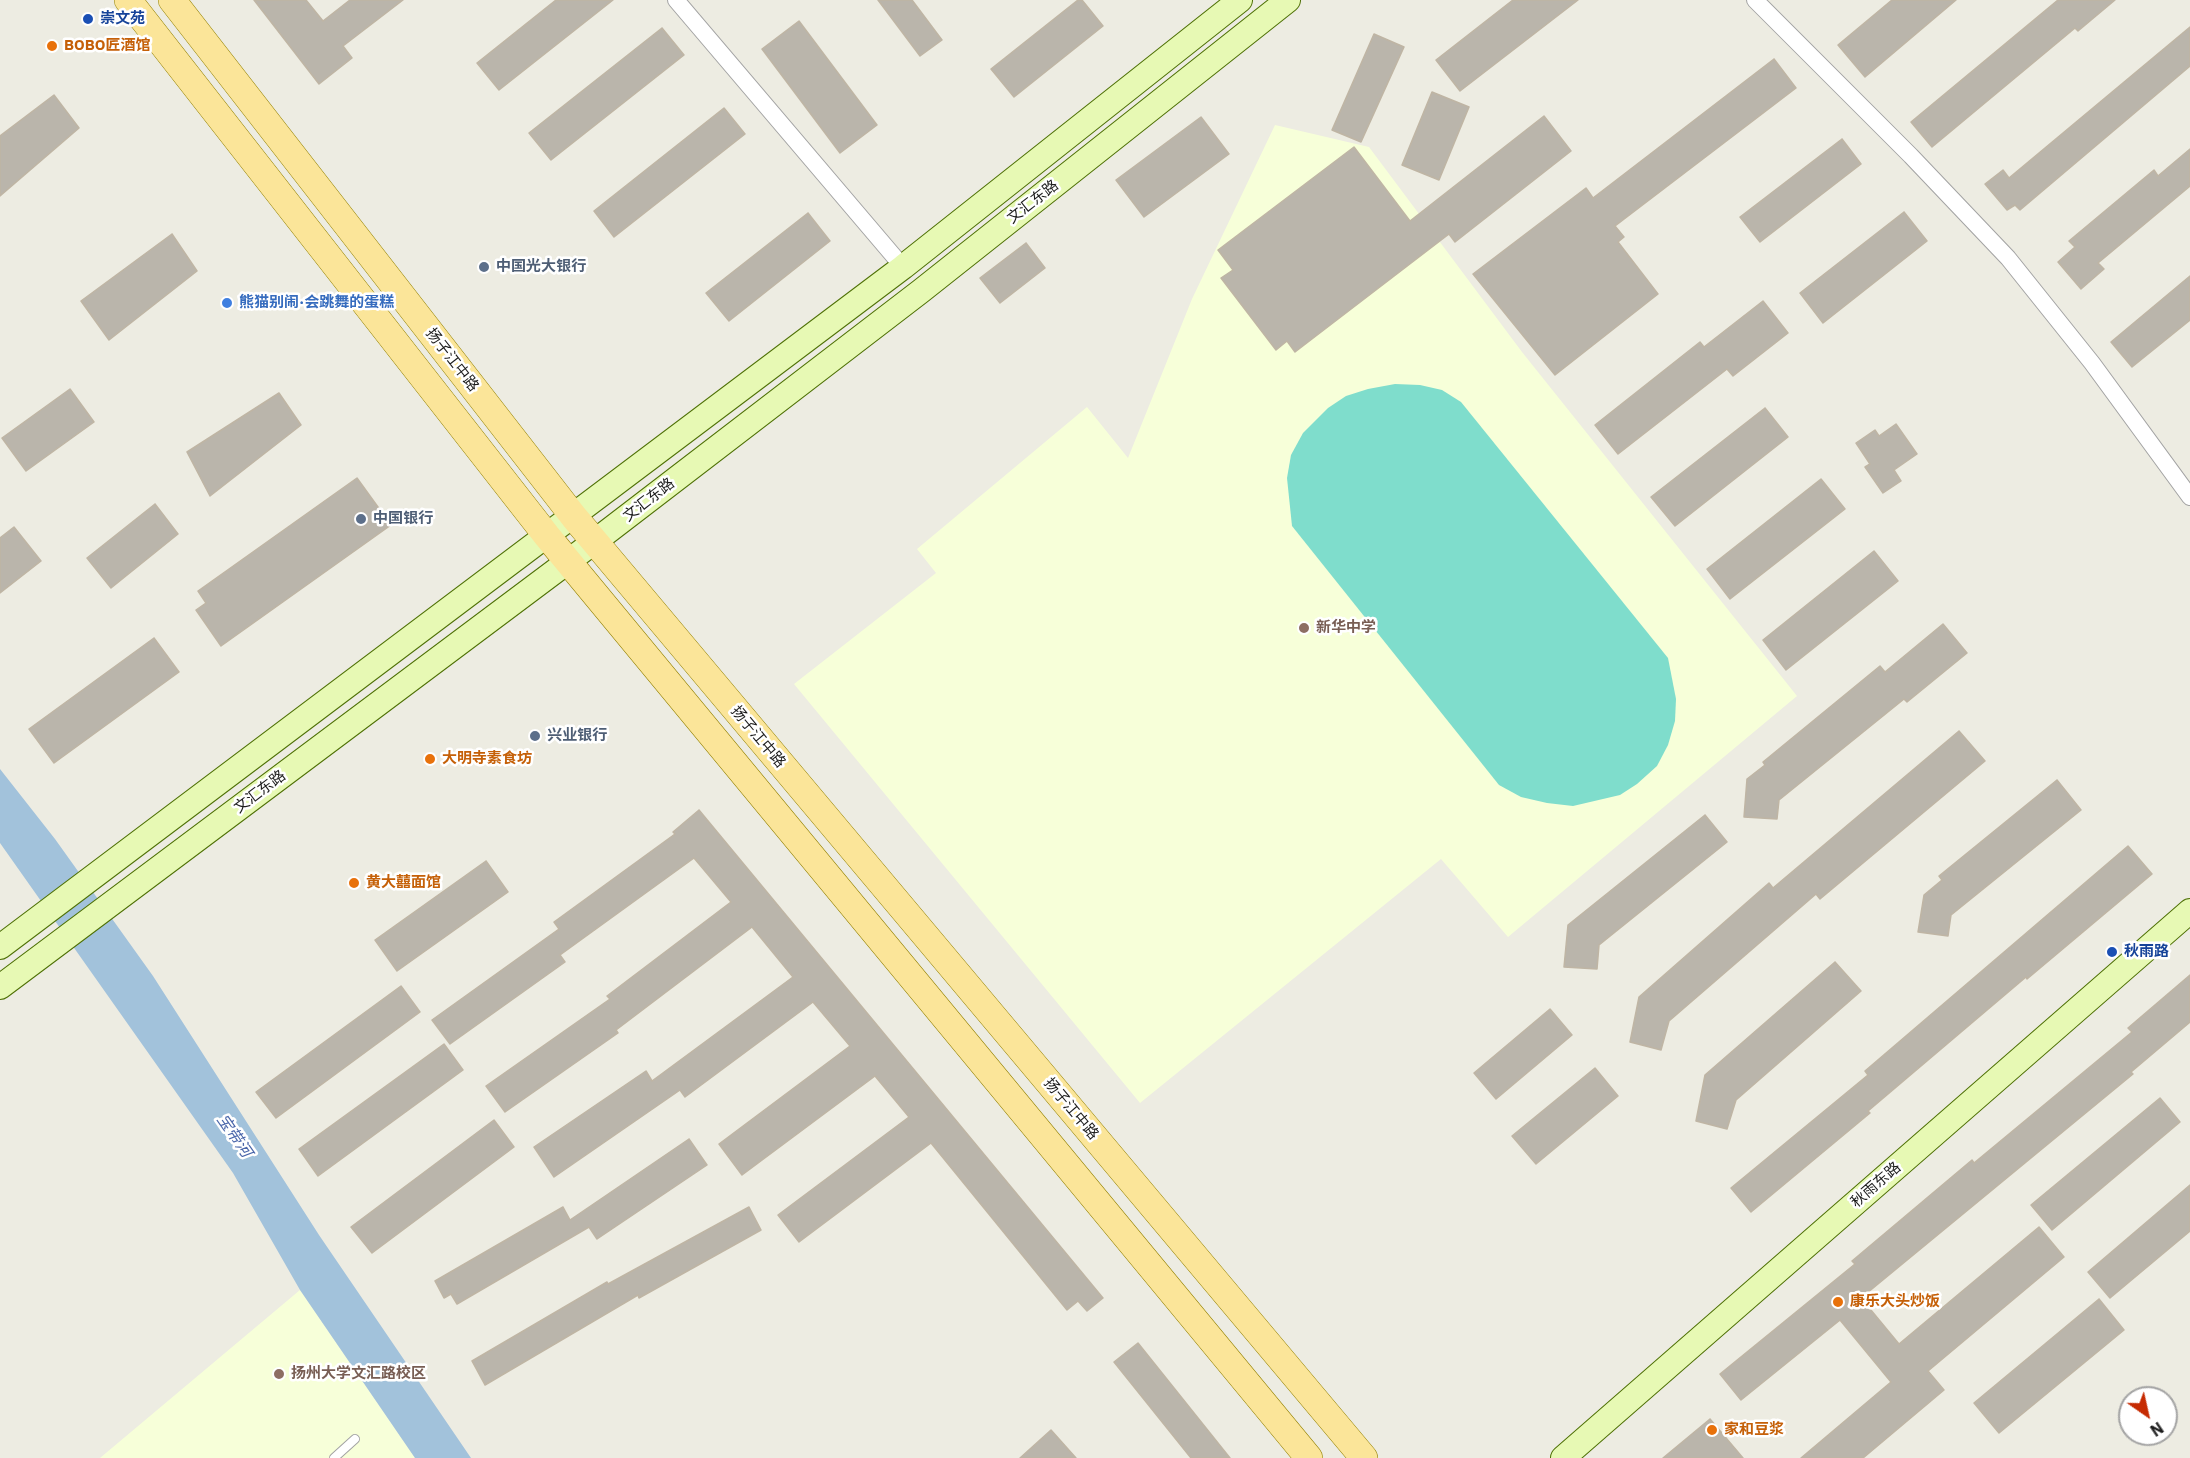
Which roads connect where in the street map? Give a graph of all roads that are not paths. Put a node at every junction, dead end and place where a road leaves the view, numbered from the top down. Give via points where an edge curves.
1 (128, 0) edge
2 (172, 0) edge
3 (676, 0) edge
4 (1240, 0) edge
5 (1287, 0) edge
6 (1755, 0) edge
7 (903, 267) junction
8 (2190, 497) edge
9 (574, 517) junction
10 (547, 536) junction
11 (594, 542) junction
12 (568, 562) junction
13 (2190, 911) edge
14 (0, 947) edge
15 (0, 987) edge
16 (355, 1439) dead end
17 (334, 1458) edge
18 (1309, 1458) edge
19 (1364, 1458) edge
20 (1563, 1458) edge

1 - 10 main road
2 - 9 main road, 扬子江中路
3 - 7 street
4 - 7 main road, 文汇东路
5 - 11 main road, 文汇东路 via 930,284
6 - 8 street via 2008,258 2092,363
7 - 9 main road, 文汇东路
9 - 10 main road, 文汇东路
9 - 11 main road, 扬子江中路
10 - 12 main road
10 - 14 main road, 文汇东路
11 - 12 main road, 文汇东路
11 - 19 main road, 扬子江中路
12 - 15 main road, 文汇东路
12 - 18 main road
13 - 20 main road, 秋雨东路
16 - 17 lane

